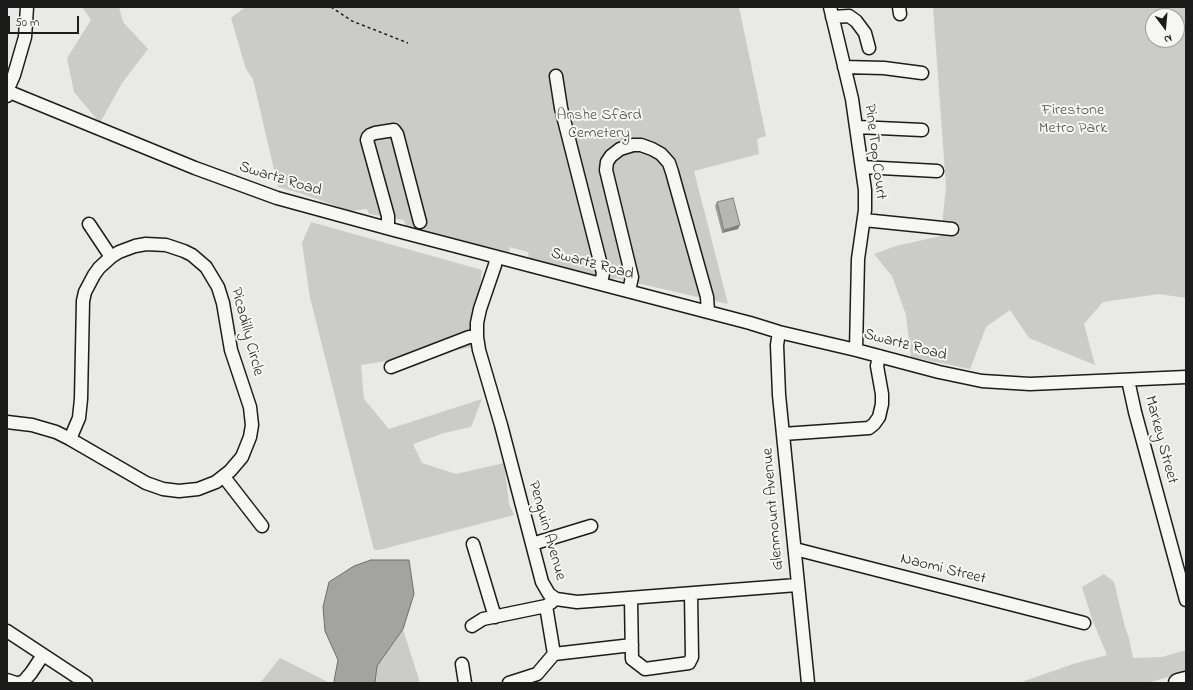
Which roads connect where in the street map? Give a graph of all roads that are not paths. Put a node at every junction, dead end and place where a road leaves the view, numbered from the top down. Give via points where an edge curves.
1 (27, 7) edge
2 (831, 12) edge
3 (851, 12) edge
4 (869, 48) dead end
5 (844, 67) junction
6 (922, 73) dead end
7 (556, 76) dead end
8 (7, 91) edge
9 (7, 96) edge
10 (857, 127) junction
11 (922, 130) dead end
12 (862, 167) junction
13 (937, 171) dead end
14 (864, 220) junction
15 (420, 222) dead end
16 (89, 224) dead end
17 (388, 228) junction
18 (952, 229) dead end
19 (112, 256) junction
20 (496, 257) junction
21 (601, 284) junction
22 (629, 291) junction
23 (708, 312) junction
24 (780, 332) junction
25 (477, 337) junction
26 (856, 350) junction
27 (879, 356) junction
28 (391, 367) dead end
29 (1186, 377) edge
30 (1128, 380) junction
31 (7, 422) edge
32 (783, 434) junction
33 (70, 439) junction
34 (224, 477) junction
35 (262, 526) dead end
36 (591, 526) dead end
37 (473, 544) dead end
38 (532, 544) junction
39 (795, 549) junction
40 (797, 585) junction
41 (691, 594) junction
42 (631, 598) junction
43 (556, 599) junction
44 (1186, 600) edge
45 (546, 606) junction
46 (495, 617) junction
47 (1084, 623) dead end
48 (472, 626) dead end
49 (7, 631) edge
50 (632, 645) junction
51 (554, 654) junction
52 (44, 655) junction
53 (462, 664) dead end
54 (7, 680) edge
55 (1186, 681) edge
56 (18, 683) edge
57 (86, 683) edge
58 (465, 683) edge
59 (509, 683) edge
60 (808, 683) edge
61 (1178, 683) edge

1 - 8 street via 23,47
2 - 3 street
2 - 5 street, Pine Top Court
3 - 4 street via 865,33
5 - 6 street via 884,68
5 - 10 street, Pine Top Court
7 - 21 street via 603,273
8 - 9 street
8 - 17 street, Swartz Road via 237,184 277,198
10 - 11 street
10 - 12 street, Pine Top Court
12 - 13 street
12 - 14 street, Pine Top Court via 865,190
14 - 18 street
14 - 26 street, Pine Top Court via 858,259
15 - 17 street via 397,134 394,130 375,133 368,137 368,140 388,216
16 - 19 street
17 - 20 street, Swartz Road
19 - 33 street, Picadilly Circle via 94,275 83,301 81,399 79,418
19 - 34 street, Picadilly Circle via 135,246 166,245 192,255 206,267 215,280 223,302 231,350 252,415 247,447 236,465
20 - 21 street, Swartz Road
20 - 25 street, Penguin Avenue via 480,309
21 - 22 street, Swartz Road
22 - 23 street, Swartz Road
22 - 23 street via 632,277 606,170 607,162 620,148 641,145 652,148 669,163 707,296
23 - 24 street, Swartz Road
24 - 26 street, Swartz Road
24 - 32 street, Glenmount Avenue via 777,361
25 - 28 street via 469,337
25 - 38 street, Penguin Avenue
26 - 27 street, Swartz Road
27 - 30 street, Swartz Road via 960,377 1009,384
27 - 32 street via 877,366 882,404 879,417 874,424 869,428
29 - 30 street, Swartz Road
30 - 44 street, Markey Street
31 - 33 street, Picadilly Circle via 32,425
32 - 39 street, Glenmount Avenue
33 - 34 street, Picadilly Circle via 146,483 163,489 198,489
34 - 35 street
36 - 38 street
37 - 46 street
38 - 43 street, Penguin Avenue via 545,588
39 - 40 street, Glenmount Avenue
39 - 47 street, Naomi Street
40 - 41 street, Penguin Avenue
40 - 60 street, Glenmount Avenue
41 - 42 street, Penguin Avenue
41 - 50 street via 692,657 689,663 645,669 632,659
42 - 43 street, Penguin Avenue via 577,602
42 - 50 street
43 - 45 street
45 - 46 street
45 - 51 street
46 - 48 street via 483,619
49 - 52 street
50 - 51 street
51 - 59 street via 537,674
52 - 56 street via 31,674
52 - 57 street
53 - 58 street
54 - 56 street
55 - 61 highway

